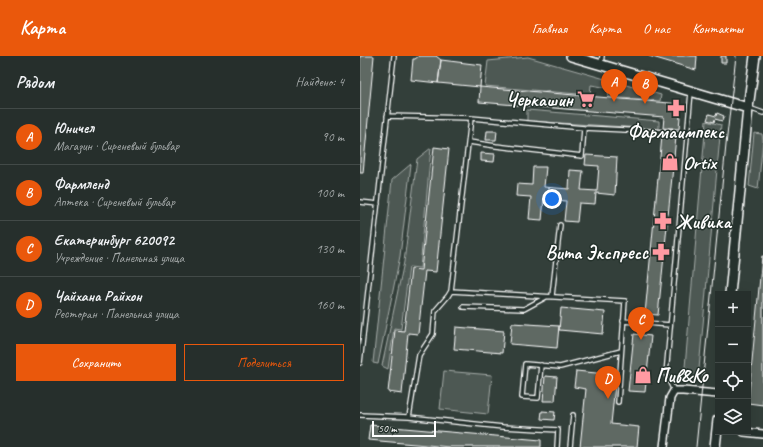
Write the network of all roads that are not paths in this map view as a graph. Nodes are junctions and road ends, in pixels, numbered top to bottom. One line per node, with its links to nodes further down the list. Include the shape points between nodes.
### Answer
1 (394, 56): 8 (lane)
2 (571, 56): 4 (street)
3 (756, 56): 6 (street)
4 (601, 60): 5 (street)
5 (691, 91): 6 (street); 13 (lane)
6 (748, 108): 7 (lane); 19 (street)
7 (763, 113)
8 (387, 116): 9 (lane); 16 (lane)
9 (471, 118): 10 (lane); 14 (lane)
10 (584, 128): 11 (lane); 14 (lane, via 582,156)
11 (667, 132)
12 (673, 133): 13 (lane)
13 (688, 134): 24 (lane)
14 (468, 142): 18 (lane)
15 (360, 202): 16 (lane)
16 (378, 204): 26 (lane)
17 (560, 225): 21 (lane)
18 (451, 291): 20 (lane); 33 (lane, via 435,311 433,334 419,355)
19 (730, 291)
20 (547, 296): 21 (lane); 22 (lane, via 524,309)
21 (552, 296): 23 (lane, via 625,301)
22 (463, 307)
23 (623, 321): 24 (lane); 25 (lane)
24 (670, 325): 28 (lane, via 666,374)
25 (621, 351): 27 (lane, via 560,367); 30 (lane)
26 (360, 363)
27 (541, 365): 27 (lane, via 525,364 522,397 538,398)
28 (674, 391): 29 (street); 39 (street, via 670,398)
29 (715, 394)
30 (618, 402)
31 (360, 415): 33 (lane)
32 (573, 415): 38 (lane)
33 (409, 417): 37 (lane, via 558,430)
34 (751, 433): 35 (street)
35 (763, 434)
36 (717, 435): 40 (street)
37 (557, 447)
38 (570, 447)
39 (664, 447)
40 (715, 447)

